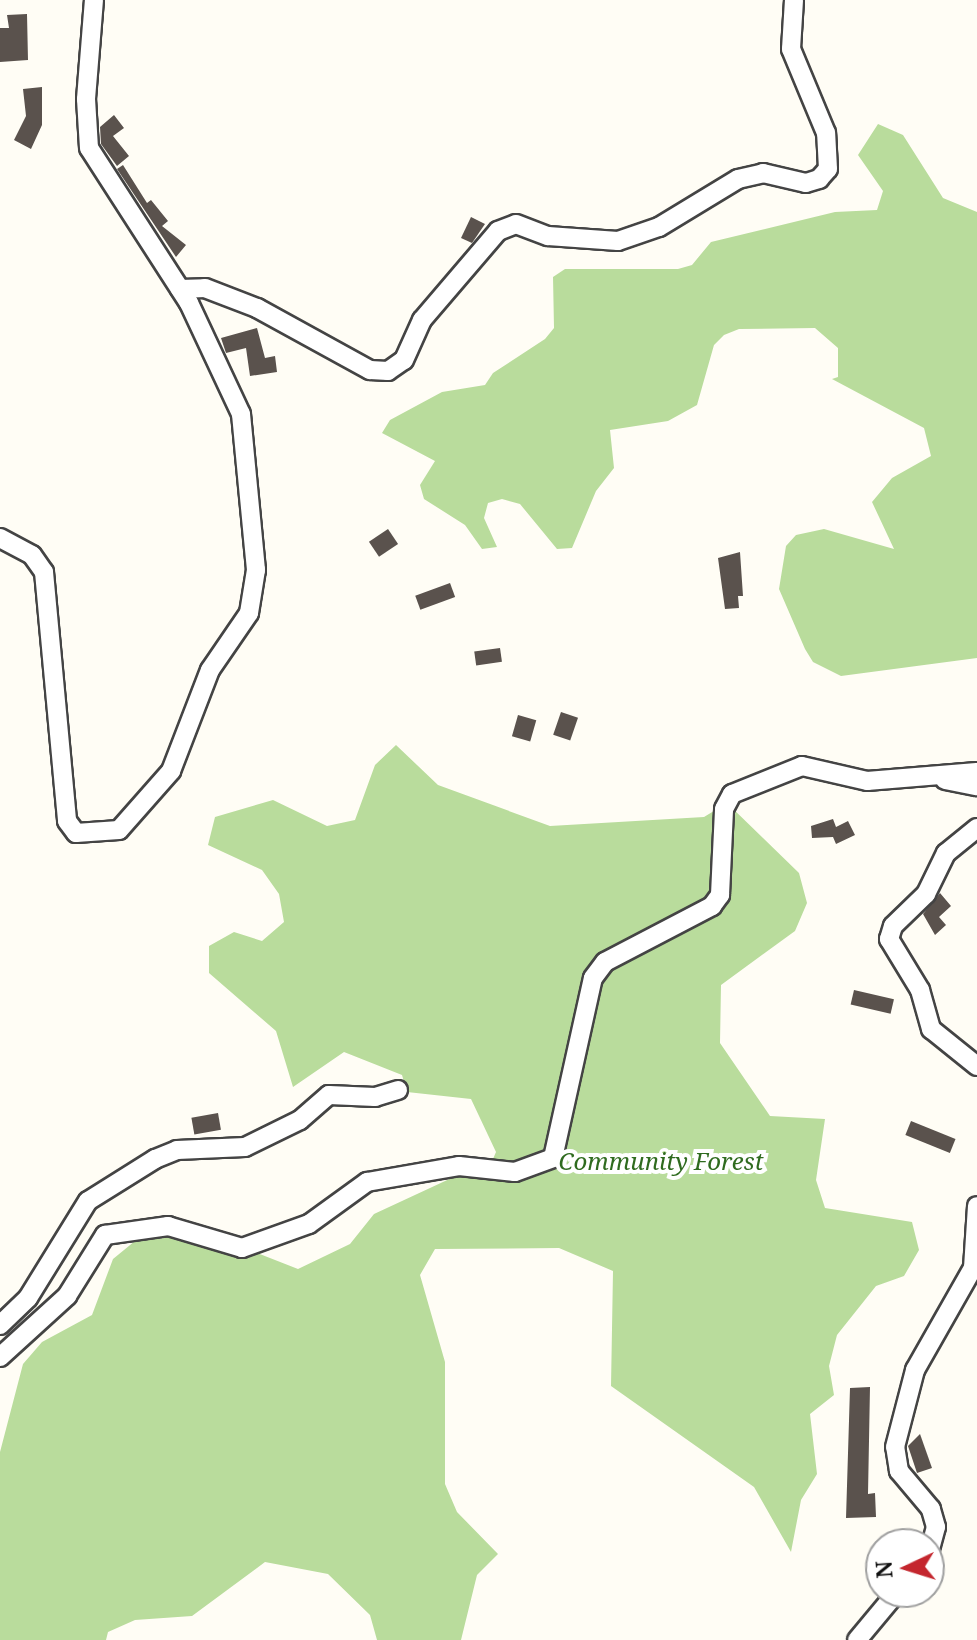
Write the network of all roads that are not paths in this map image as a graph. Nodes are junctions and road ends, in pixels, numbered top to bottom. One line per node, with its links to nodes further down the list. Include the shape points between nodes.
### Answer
1 (94, 0): 3 (street, via 86,99 89,148 133,226)
2 (794, 0): 3 (street, via 791,49 826,133 828,169 819,179 806,183 763,173 738,179 659,227 618,241 548,236 516,224 498,231 422,320 404,360 388,371 370,370 257,308 205,288)
3 (180, 289): 4 (street, via 241,414 256,570 249,613 210,670 171,771 119,830 76,833 67,821 44,572 32,555)
4 (0, 538)
5 (977, 772): 6 (street)
6 (935, 776): 7 (street); 13 (street, via 867,781 802,766 732,794 724,809 720,895 712,906 605,962 593,978 553,1158 515,1172 459,1166 367,1182 309,1224 242,1248 168,1226 105,1235 67,1296)
7 (977, 786)
8 (977, 828): 9 (street, via 946,853 926,894 893,926 889,939 920,990 931,1029)
9 (977, 1066)
10 (398, 1090): 12 (street, via 375,1097 329,1095 300,1120 245,1147 177,1150 155,1159 88,1201 28,1298)
11 (977, 1206): 14 (street, via 973,1268 915,1370 895,1447 899,1471 931,1509)
12 (0, 1325)
13 (0, 1357)
14 (936, 1528)
15 (884, 1608): 16 (street)
16 (857, 1640)

